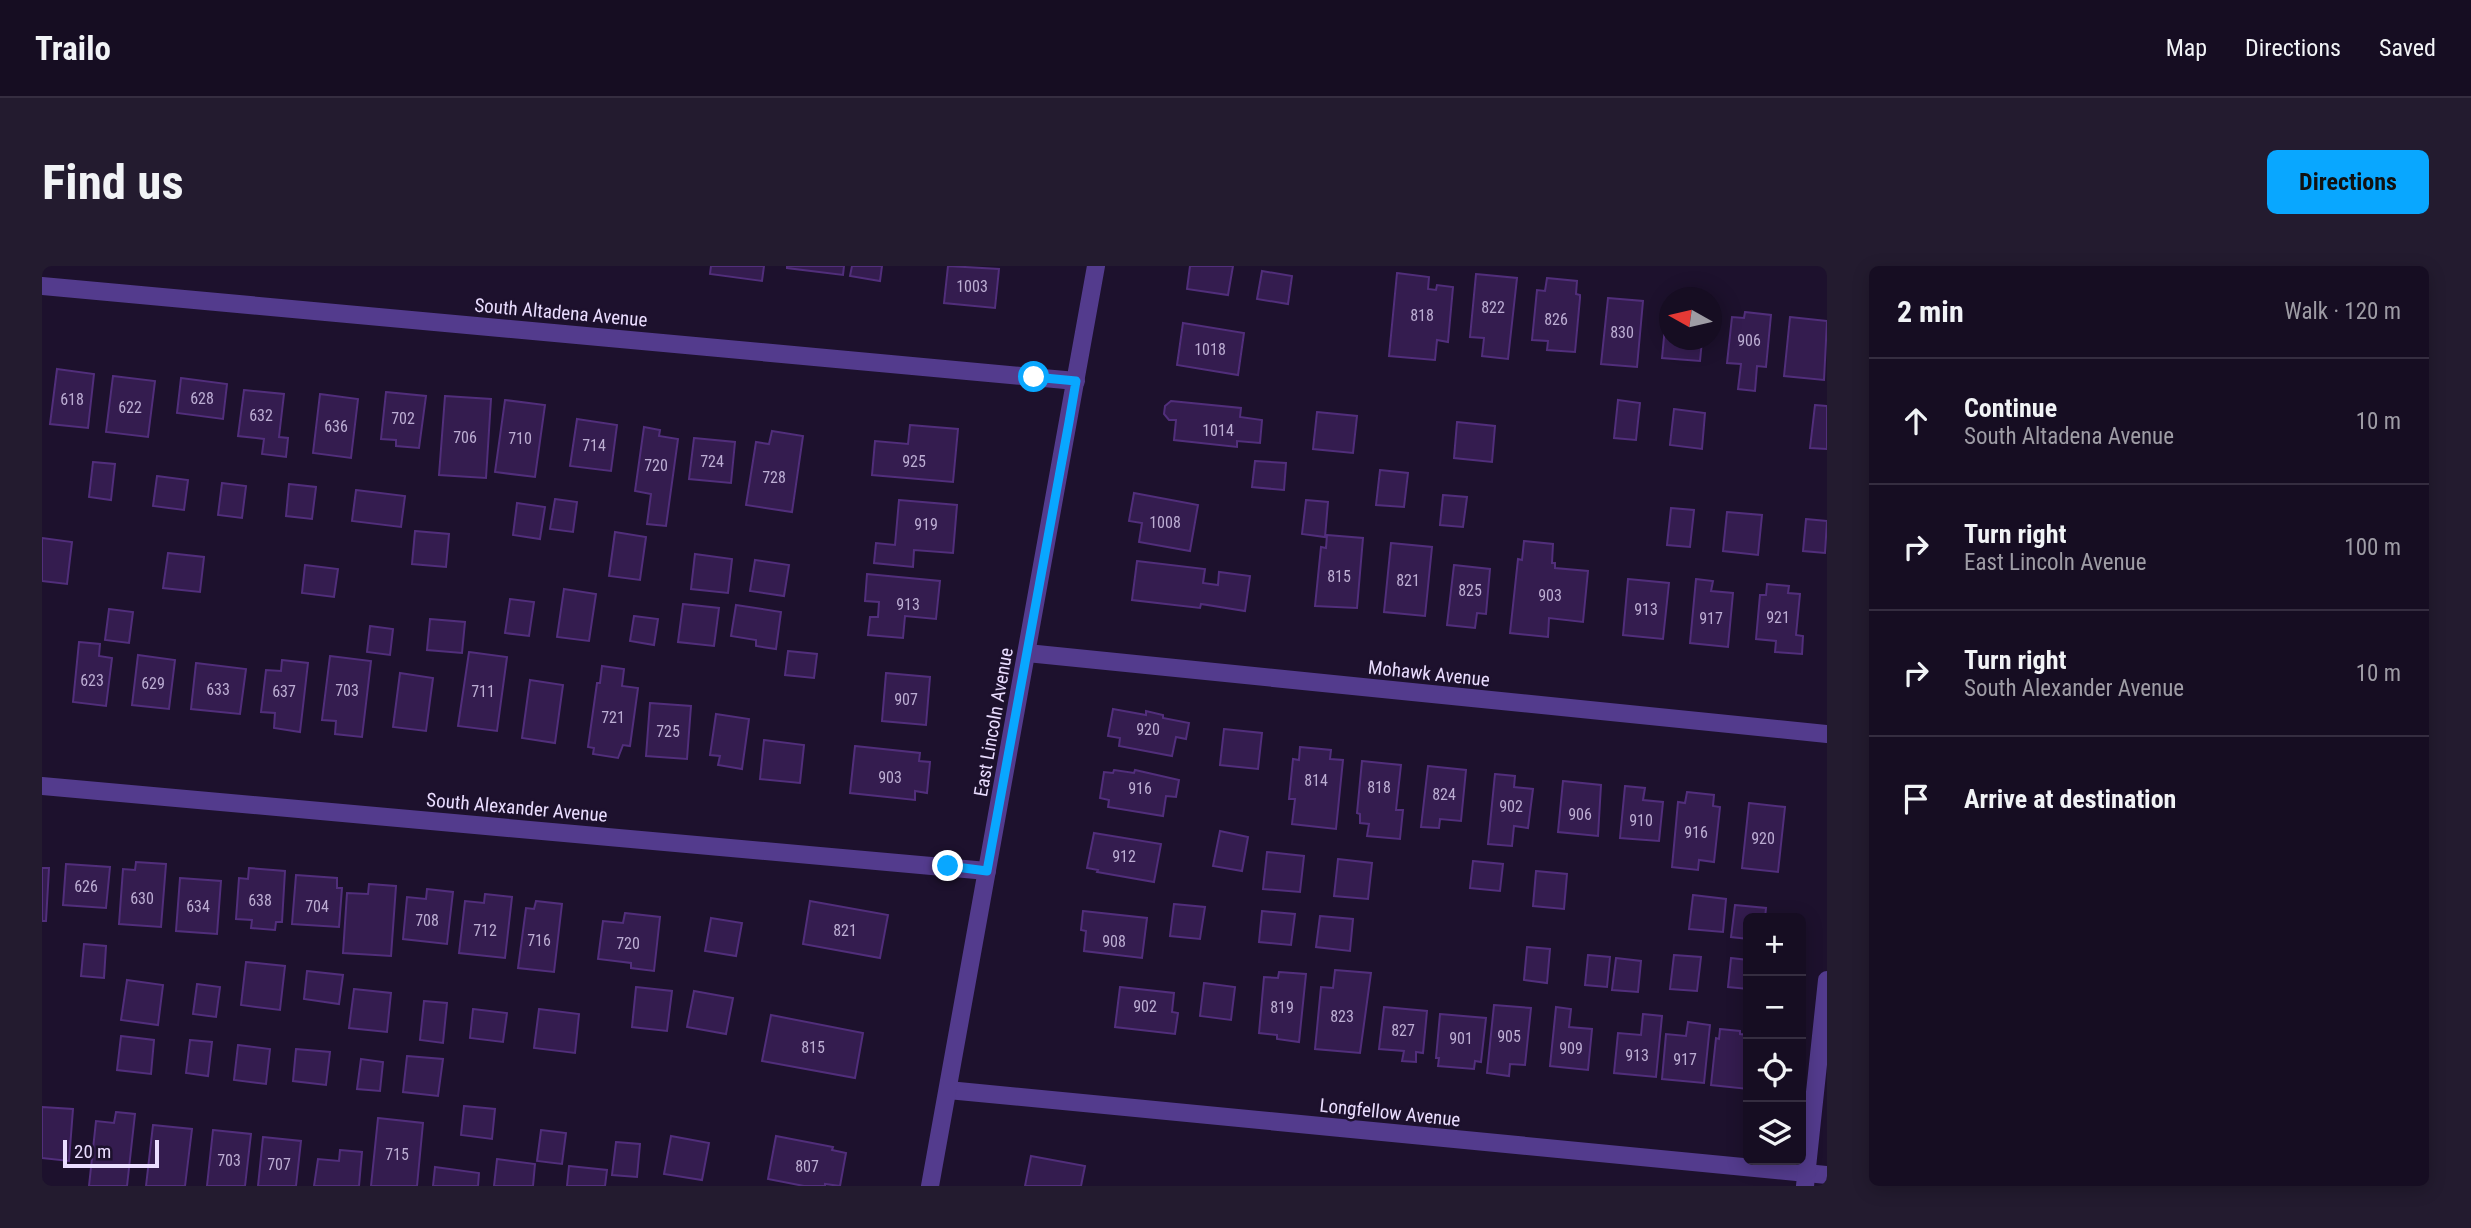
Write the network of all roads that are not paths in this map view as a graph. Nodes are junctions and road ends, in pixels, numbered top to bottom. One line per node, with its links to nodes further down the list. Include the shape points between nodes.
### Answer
1 (1096, 266): 3 (street, East Lincoln Avenue)
2 (42, 286): 3 (street, South Altadena Avenue)
3 (1076, 381): 4 (street, East Lincoln Avenue)
4 (1027, 653): 5 (street, Mohawk Avenue); 7 (street, East Lincoln Avenue)
5 (1827, 734)
6 (42, 786): 7 (street, South Alexander Avenue)
7 (987, 871): 9 (street, East Lincoln Avenue)
8 (1827, 980): 11 (street)
9 (948, 1090): 11 (street, Longfellow Avenue); 12 (street, East Lincoln Avenue)
10 (1827, 1175): 11 (street, Longfellow Avenue)
11 (1806, 1180)
12 (930, 1186)

